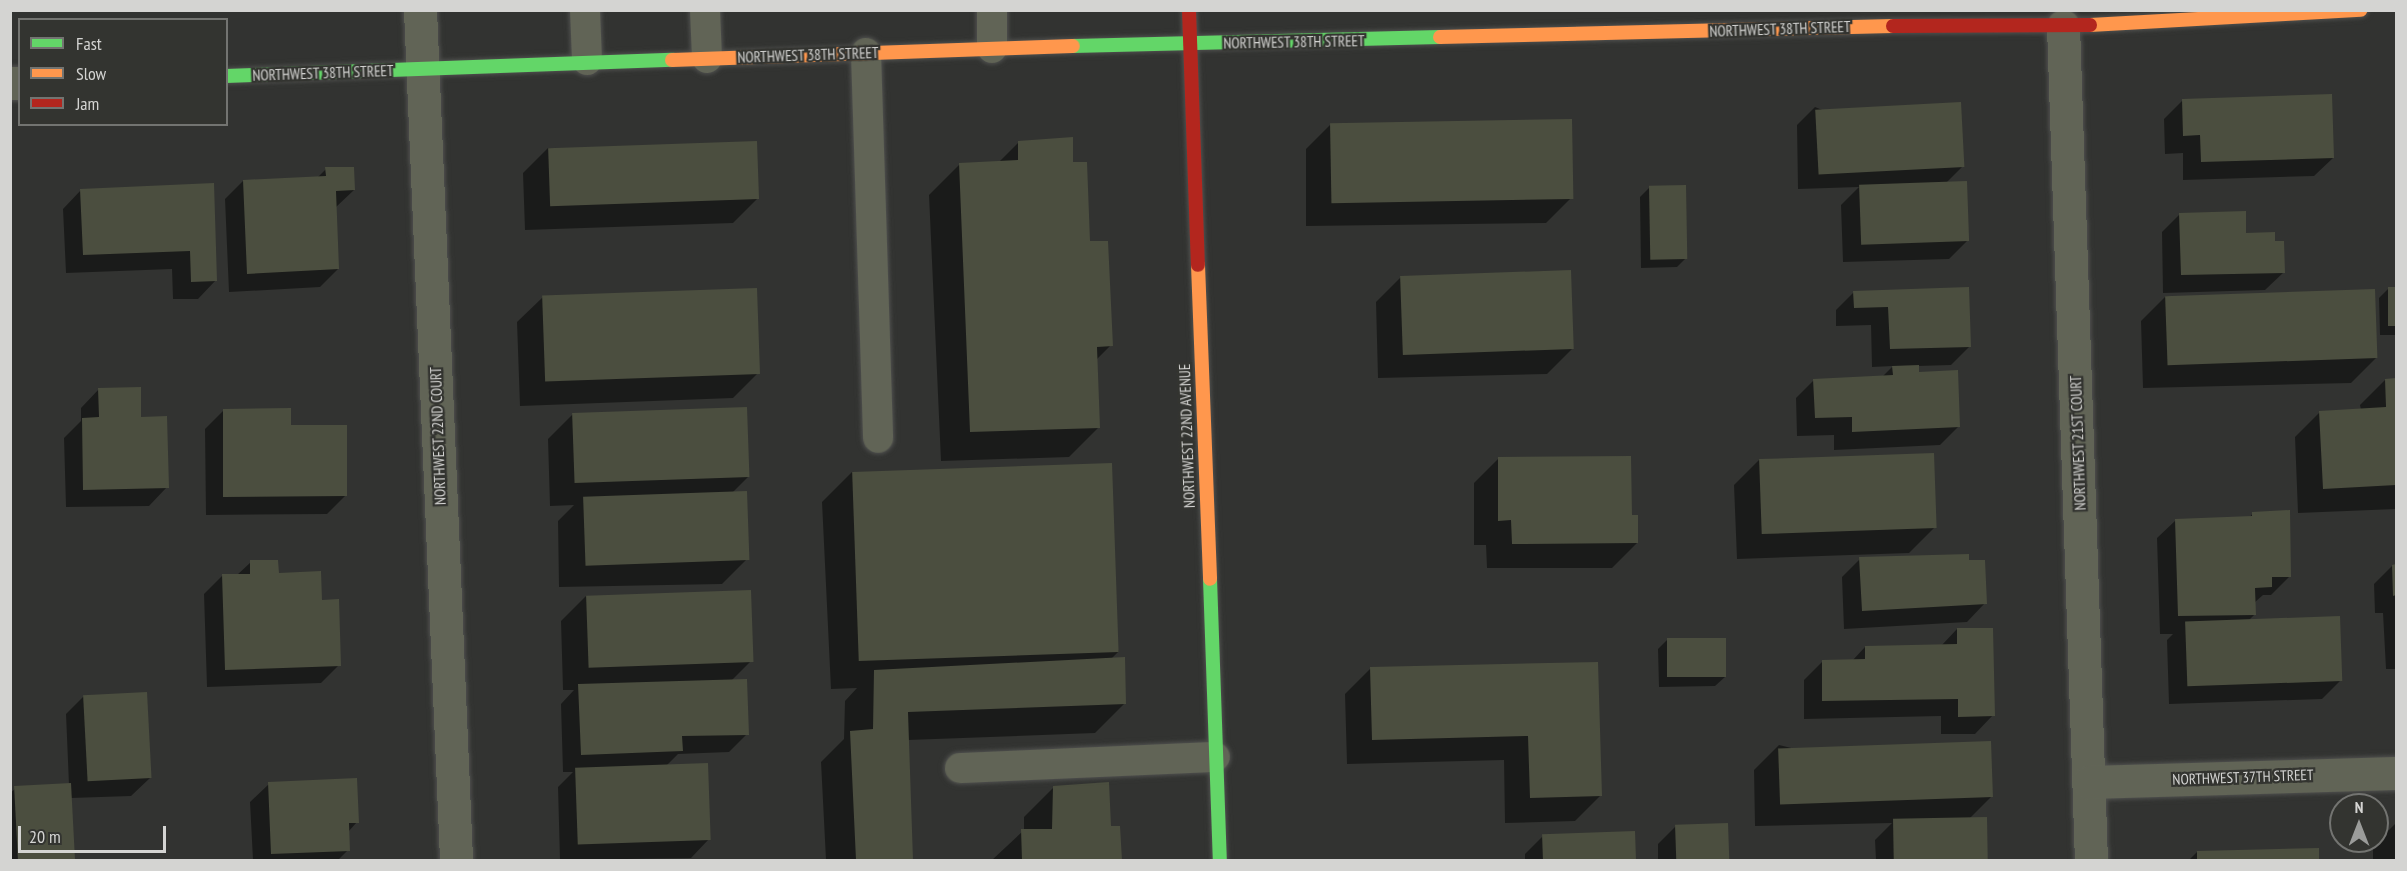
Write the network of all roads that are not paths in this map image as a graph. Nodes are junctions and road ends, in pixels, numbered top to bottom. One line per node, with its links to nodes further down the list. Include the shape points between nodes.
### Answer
1 (420, 10): 13 (street, NORTHWEST 22ND COURT)
2 (585, 10): 12 (lane)
3 (705, 10): 11 (lane)
4 (992, 10): 9 (lane)
5 (1189, 10): 8 (street, NORTHWEST 22ND AVENUE)
6 (2361, 10): 7 (street, NORTHWEST 38TH STREET)
7 (2047, 19): 8 (street, NORTHWEST 38TH STREET); 19 (street, NORTHWEST 21ST COURT)
8 (1190, 44): 9 (street, NORTHWEST 38TH STREET); 16 (street, NORTHWEST 22ND AVENUE)
9 (992, 48): 10 (street, NORTHWEST 38TH STREET)
10 (866, 53): 11 (street, NORTHWEST 38TH STREET); 15 (lane)
11 (707, 58): 12 (street, NORTHWEST 38TH STREET)
12 (587, 60): 13 (street, NORTHWEST 38TH STREET)
13 (423, 70): 14 (street, NORTHWEST 38TH STREET); 20 (street, NORTHWEST 22ND COURT)
14 (228, 76)
15 (878, 438)
16 (1215, 757): 17 (lane); 21 (street, NORTHWEST 22ND AVENUE)
17 (960, 768)
18 (2397, 773): 19 (street, NORTHWEST 37TH STREET)
19 (2089, 782): 22 (street, NORTHWEST 21ST COURT)
20 (456, 861)
21 (1220, 861)
22 (2091, 861)

